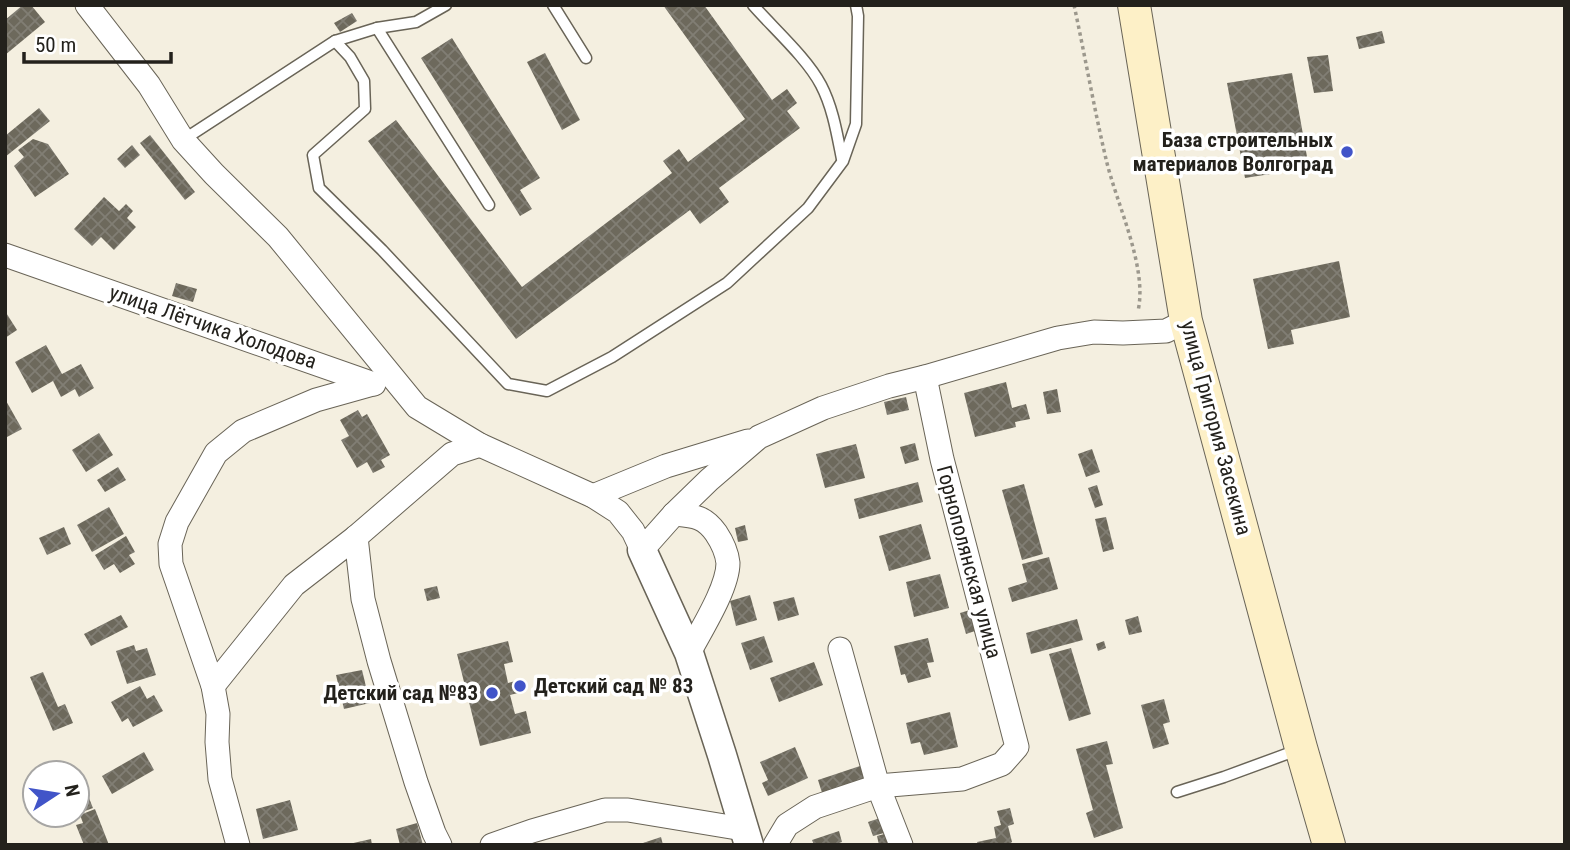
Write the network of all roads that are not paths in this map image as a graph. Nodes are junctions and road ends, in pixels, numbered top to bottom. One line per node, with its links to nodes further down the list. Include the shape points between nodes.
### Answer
1 (87, 5): 10 (street, via 149,85)
2 (446, 5): 7 (lane, via 416,22)
3 (553, 5): 9 (lane)
4 (753, 5): 11 (lane, via 820,84 832,112)
5 (856, 5): 11 (lane, via 856,124)
6 (1134, 5): 14 (main road, улица Григория Засекина)
7 (377, 28): 8 (lane); 12 (lane)
8 (335, 41): 10 (lane); 11 (lane, via 364,80 365,109 313,155 319,188 508,384 547,391 612,357 727,283 808,208)
9 (586, 58)
10 (183, 140): 17 (street, via 278,237)
11 (842, 161)
12 (489, 205)
13 (5, 255): 16 (street, улица Лётчика Холодова)
14 (1186, 321): 15 (street, via 1166,331 1094,332 1058,338); 27 (main road, улица Григория Засекина)
15 (925, 377): 18 (street, via 823,408); 28 (street, Горнополянская улица, via 1017,747 1002,764 962,779)
16 (373, 384): 17 (street, улица Лётчика Холодова); 26 (street, via 316,400 243,431 216,453 177,522 170,544 171,564)
17 (417, 407): 19 (street, улица Лётчика Холодова)
18 (759, 437): 20 (street, via 666,466); 21 (street)
19 (480, 444): 20 (street, улица Лётчика Холодова); 22 (street, via 452,454)
20 (593, 496): 23 (street, улица Лётчика Холодова, via 618,512)
21 (674, 514): 23 (street); 25 (street, via 696,516 709,524 723,542 728,563 724,584)
22 (356, 537): 26 (street, via 294,585); 32 (street, via 363,599 379,661)
23 (642, 550): 25 (street)
24 (840, 649): 28 (street)
25 (689, 653): 30 (street)
26 (213, 686): 31 (street, via 220,779)
27 (1301, 748): 29 (lane); 36 (main road, улица Григория Засекина)
28 (878, 786): 34 (street, via 814,807 787,825); 35 (street)
29 (1177, 792)
30 (746, 837): 33 (street, via 628,810 604,810)
31 (238, 845)
32 (440, 845)
33 (492, 845)
34 (775, 845)
35 (901, 845)
36 (1329, 845)

